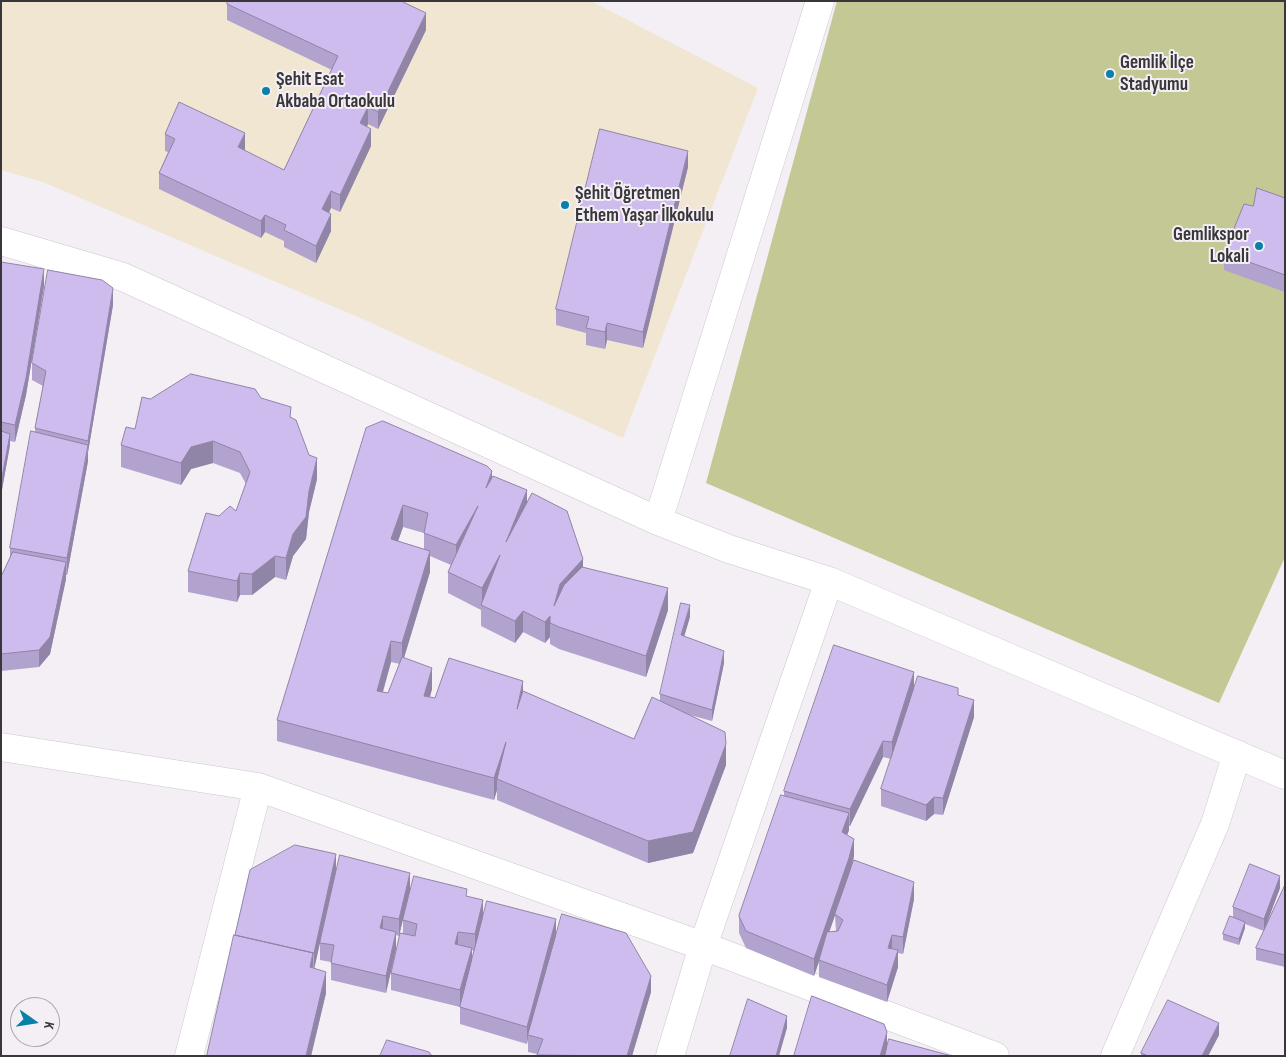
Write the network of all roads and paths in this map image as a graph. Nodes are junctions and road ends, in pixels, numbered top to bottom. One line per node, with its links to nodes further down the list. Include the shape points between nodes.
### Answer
1 (820, 1): 3 (street)
2 (1, 241): 3 (street, via 122,277)
3 (658, 521): 4 (street, via 729,549)
4 (829, 581): 6 (street); 9 (street)
5 (1, 746): 8 (street)
6 (1237, 754): 7 (street); 13 (street, via 1215,824)
7 (1285, 775)
8 (258, 787): 9 (street); 11 (street)
9 (703, 946): 10 (street); 12 (street)
10 (988, 1054)
11 (189, 1056)
12 (670, 1056)
13 (1115, 1056)

